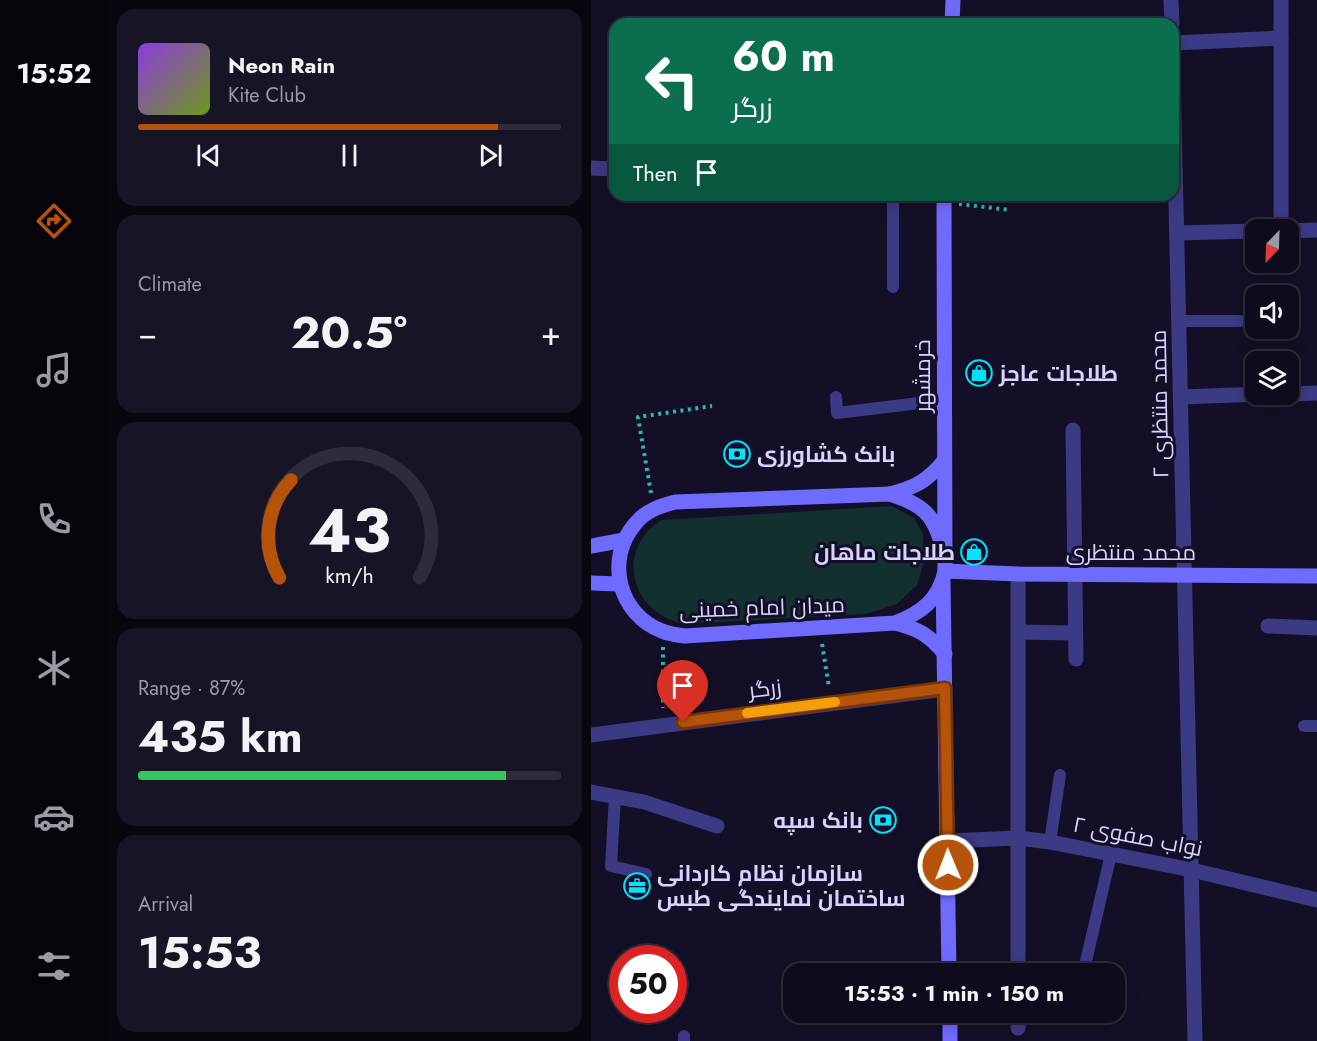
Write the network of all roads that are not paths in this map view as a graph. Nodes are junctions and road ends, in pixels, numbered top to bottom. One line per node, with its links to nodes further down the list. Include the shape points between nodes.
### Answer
1 (953, 0): 4 (main road)
2 (1171, 0): 5 (street)
3 (1281, 0): 6 (street)
4 (952, 18)
5 (1172, 18)
6 (1281, 38): 7 (street); 13 (street)
7 (1179, 43)
8 (591, 168): 9 (street)
9 (609, 169)
10 (893, 201): 18 (lane)
11 (944, 201): 26 (main road, خرمشهر)
12 (1176, 201): 17 (street, محمد منتظری ۲)
13 (1281, 219)
14 (1245, 231): 17 (street)
15 (1299, 231): 16 (street)
16 (1317, 231)
17 (1177, 233): 19 (street, محمد منتظری ۲)
18 (893, 287)
19 (1179, 321): 20 (lane); 25 (street, محمد منتظری ۲)
20 (1240, 321)
21 (1317, 393): 22 (street)
22 (1299, 394)
23 (1245, 395): 25 (street)
24 (836, 397): 26 (lane, via 837,413)
25 (1181, 397): 35 (street, محمد منتظری ۲)
26 (944, 400): 28 (main road, خرمشهر)
27 (1073, 430): 34 (street)
28 (944, 460): 29 (main road, via 930,477 911,489); 32 (main road, خرمشهر)
29 (890, 494): 30 (main road, via 675,502 654,508 636,522); 32 (main road, via 911,501 929,515 940,535)
30 (624, 540): 31 (main road); 38 (main road, via 618,562)
31 (591, 546)
32 (944, 569): 33 (main road, محمد منتظری); 39 (main road, میدان امام خمینی, via 933,599 916,615); 44 (main road)
33 (1018, 574): 34 (main road, محمد منتظری); 42 (street)
34 (1073, 574): 35 (main road, محمد منتظری); 43 (street)
35 (1186, 575): 36 (main road, محمد منتظری); 56 (street, محمد منتظری ۲)
36 (1317, 576)
37 (591, 584): 38 (main road)
38 (619, 584): 39 (main road, میدان امام خمینی, via 628,604 643,621 663,632 685,636)
39 (895, 623): 44 (main road, via 915,628)
40 (1268, 626): 41 (street)
41 (1317, 628)
42 (1018, 632): 43 (street); 52 (street)
43 (1075, 633): 45 (street)
44 (945, 654): 46 (main road)
45 (1076, 659)
46 (945, 688): 47 (street, زرگر); 53 (main road)
47 (591, 735)
48 (1060, 775): 54 (lane)
49 (591, 792): 50 (street)
50 (615, 796): 51 (street); 57 (lane, via 611,866)
51 (717, 826)
52 (1018, 838): 53 (street, نواب صفوی ۲); 54 (street, نواب صفوی ۲); 60 (street)
53 (947, 841): 59 (main road)
54 (1050, 842): 55 (street, نواب صفوی ۲)
55 (1111, 854): 56 (street, نواب صفوی ۲); 61 (lane)
56 (1192, 870): 58 (street, نواب صفوی ۲); 64 (street, محمد منتظری ۲)
57 (646, 874)
58 (1317, 900)
59 (949, 963)
60 (1018, 963)
61 (1086, 963)
62 (950, 1023): 63 (main road)
63 (950, 1041)
64 (1197, 1041)

